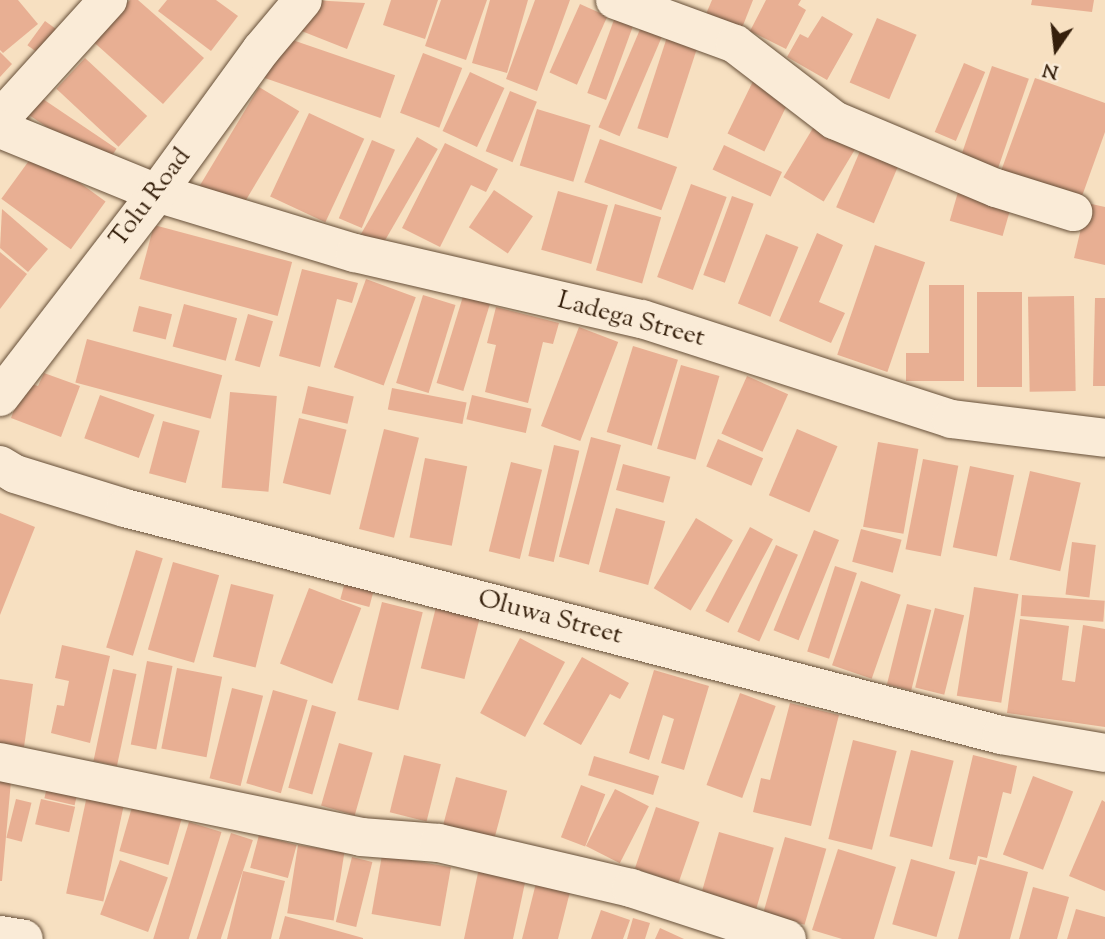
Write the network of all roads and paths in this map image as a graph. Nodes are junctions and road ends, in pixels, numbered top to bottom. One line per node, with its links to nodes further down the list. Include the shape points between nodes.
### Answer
1 (108, 0): 4 (street)
2 (303, 0): 6 (street, Tolu Road)
3 (615, 0): 7 (street, via 735,44 834,120 996,188)
4 (0, 119)
5 (0, 129): 6 (street, Ladega Street)
6 (157, 193): 8 (street, Tolu Road); 9 (street, Ladega Street, via 355,253 642,319 951,419)
7 (1073, 212)
8 (0, 397)
9 (1105, 438)
10 (0, 465): 11 (street, Oluwa Street, via 15,474 125,508 1001,735)
11 (1105, 753)
12 (0, 762): 15 (street, via 361,837 439,843 631,888)
13 (0, 935): 14 (street)
14 (24, 939)
15 (787, 939)

